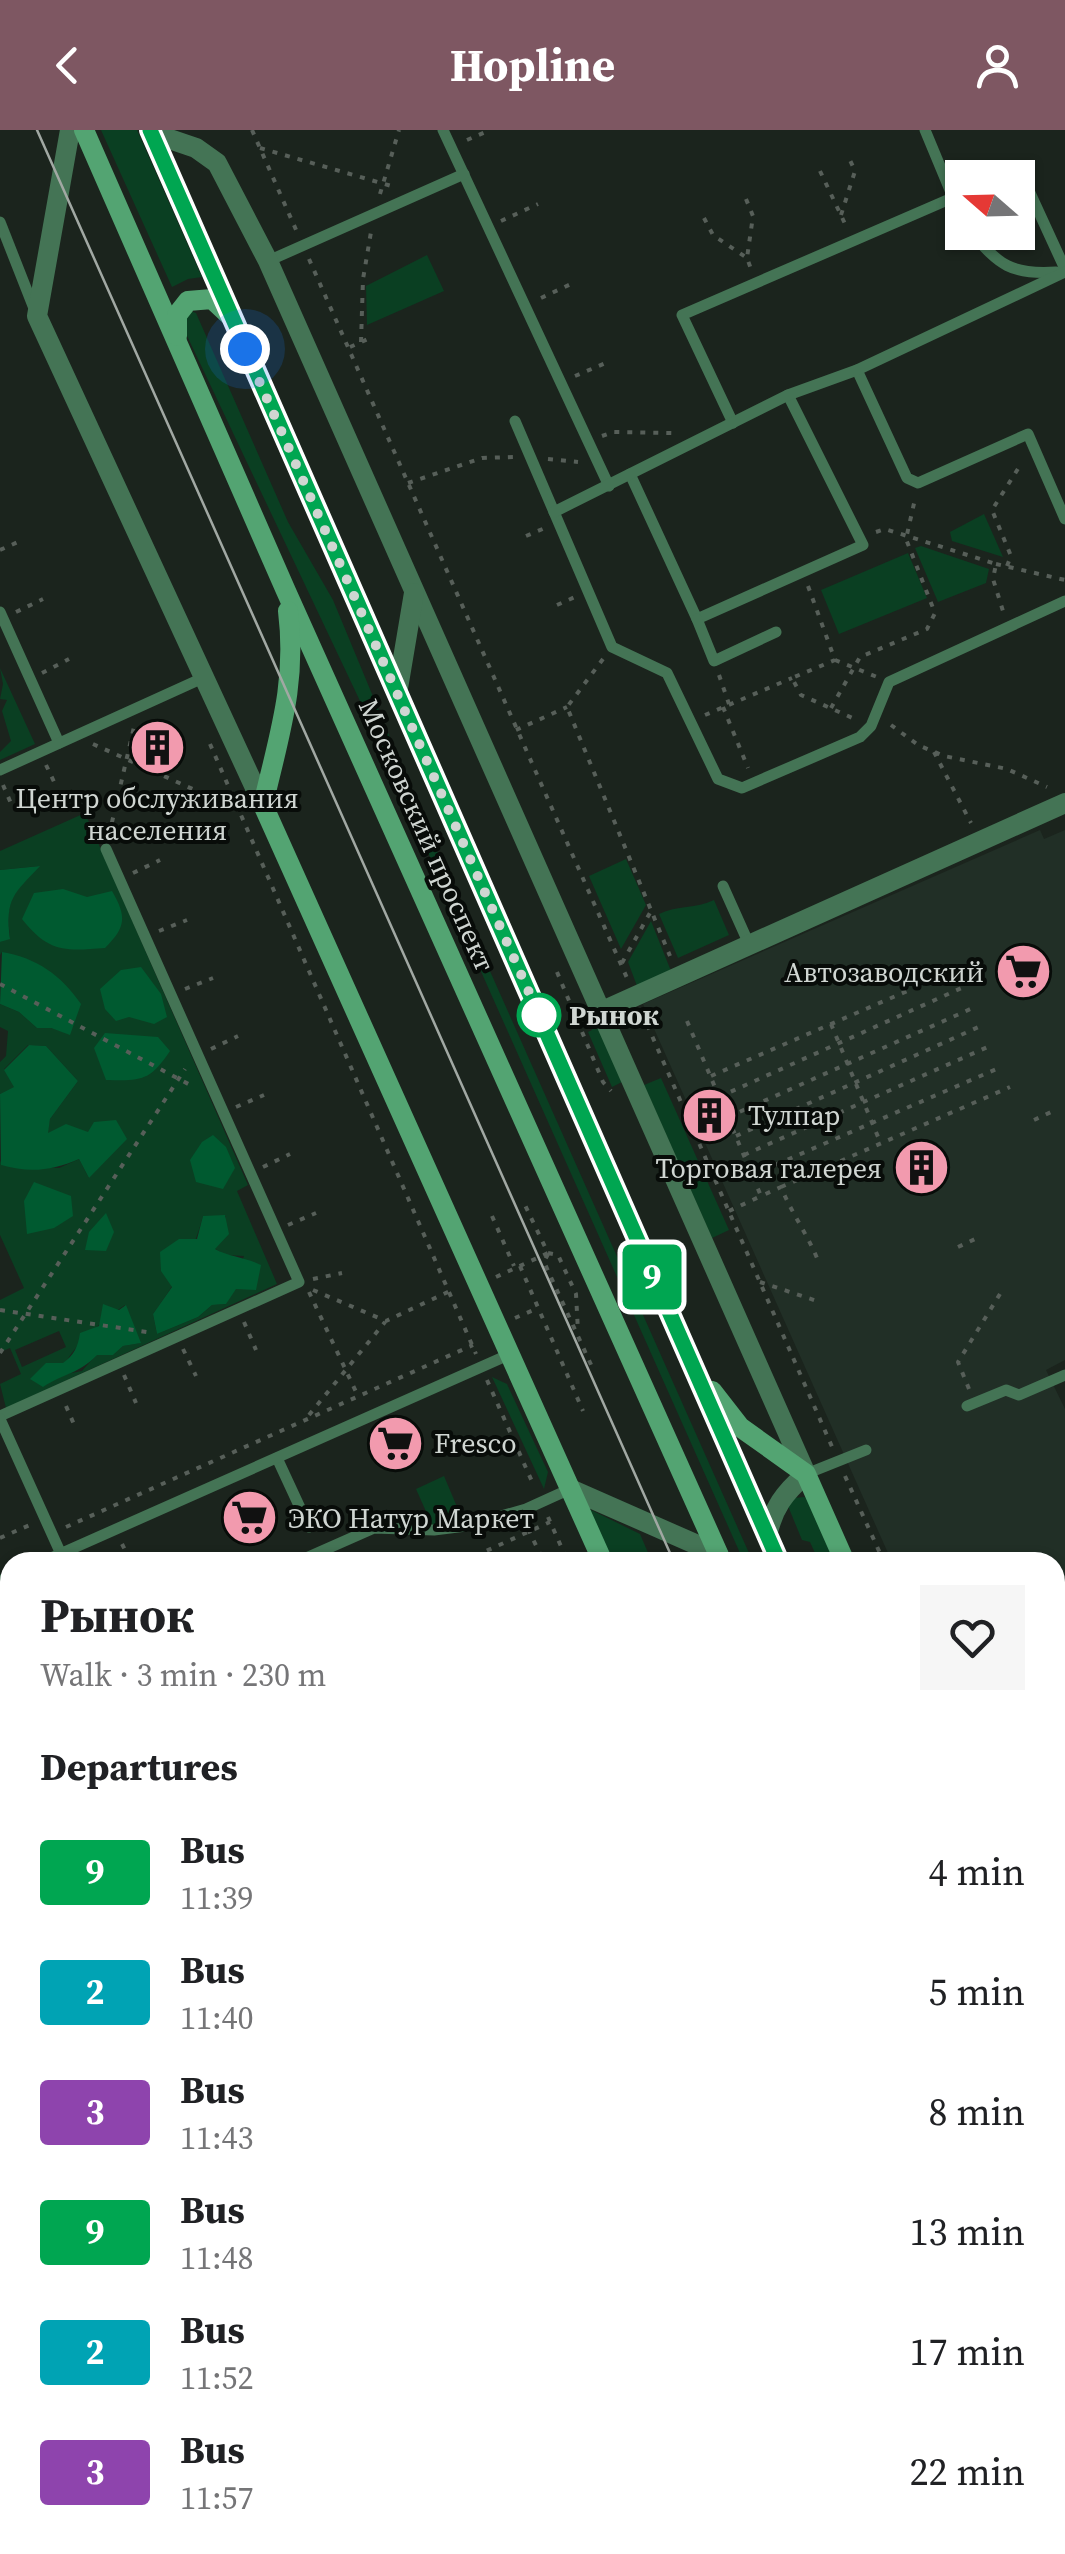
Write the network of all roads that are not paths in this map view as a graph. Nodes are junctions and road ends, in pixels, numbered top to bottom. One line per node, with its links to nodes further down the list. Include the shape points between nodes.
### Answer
1 (70, 130): 15 (street)
2 (84, 130): 17 (main road, Московский проспект)
3 (443, 130): 7 (lane)
4 (925, 130): 8 (lane)
5 (151, 132): 6 (street); 16 (main road, Московский проспект)
6 (192, 139): 13 (street, via 216,163)
7 (464, 174): 13 (lane); 23 (lane)
8 (945, 180)
9 (945, 201): 21 (lane, via 682,315)
10 (1035, 204): 14 (lane)
11 (0, 222): 15 (lane)
12 (987, 250): 14 (lane, via 1025,274)
13 (268, 261): 27 (street)
14 (1065, 271): 18 (lane)
15 (37, 316): 32 (street)
16 (230, 317): 17 (main road, via 212,299 188,302 177,314); 33 (main road, Московский проспект)
17 (177, 339): 26 (main road, Московский проспект)
18 (857, 370): 19 (lane); 25 (lane, via 907,478 918,483 1028,434)
19 (788, 395): 21 (lane); 30 (lane, via 863,545)
20 (516, 422): 24 (lane)
21 (733, 423): 22 (lane)
22 (630, 474): 23 (lane); 30 (lane)
23 (610, 486): 24 (lane)
24 (554, 512): 28 (lane, via 612,647 667,673 718,779 742,788 860,737 889,682)
25 (1065, 519)
26 (286, 590): 37 (main road, via 293,649 289,700); 58 (main road, Московский проспект)
27 (414, 591): 33 (street); 41 (street)
28 (1065, 601)
29 (1, 615): 34 (lane)
30 (697, 619): 31 (lane, via 714,662)
31 (776, 632)
32 (206, 677): 34 (lane); 37 (street)
33 (397, 694): 43 (main road, Московский проспект)
34 (59, 743): 35 (lane)
35 (0, 774)
36 (1058, 796): 40 (street, via 980,840)
37 (263, 805): 42 (main road)
38 (106, 849): 46 (lane, via 299,1282)
39 (723, 886): 40 (lane)
40 (749, 944): 41 (street)
41 (600, 1012): 49 (street)
42 (508, 1355): 48 (lane); 50 (main road)
43 (688, 1360): 49 (main road, via 740,1427); 52 (main road, Московский проспект)
44 (1064, 1377): 45 (lane)
45 (971, 1404)
46 (0, 1418): 53 (lane)
47 (866, 1450): 49 (lane)
48 (276, 1458): 51 (lane); 54 (lane)
49 (806, 1474): 52 (street, via 781,1497); 60 (main road)
50 (570, 1489): 55 (lane, via 466,1526 374,1528); 56 (main road); 57 (street)
51 (309, 1527)
52 (768, 1536): 59 (main road, Московский проспект)
53 (61, 1552)
54 (66, 1552)
55 (320, 1552)
56 (598, 1552)
57 (707, 1552)
58 (717, 1552)
59 (775, 1552)
60 (841, 1552)

